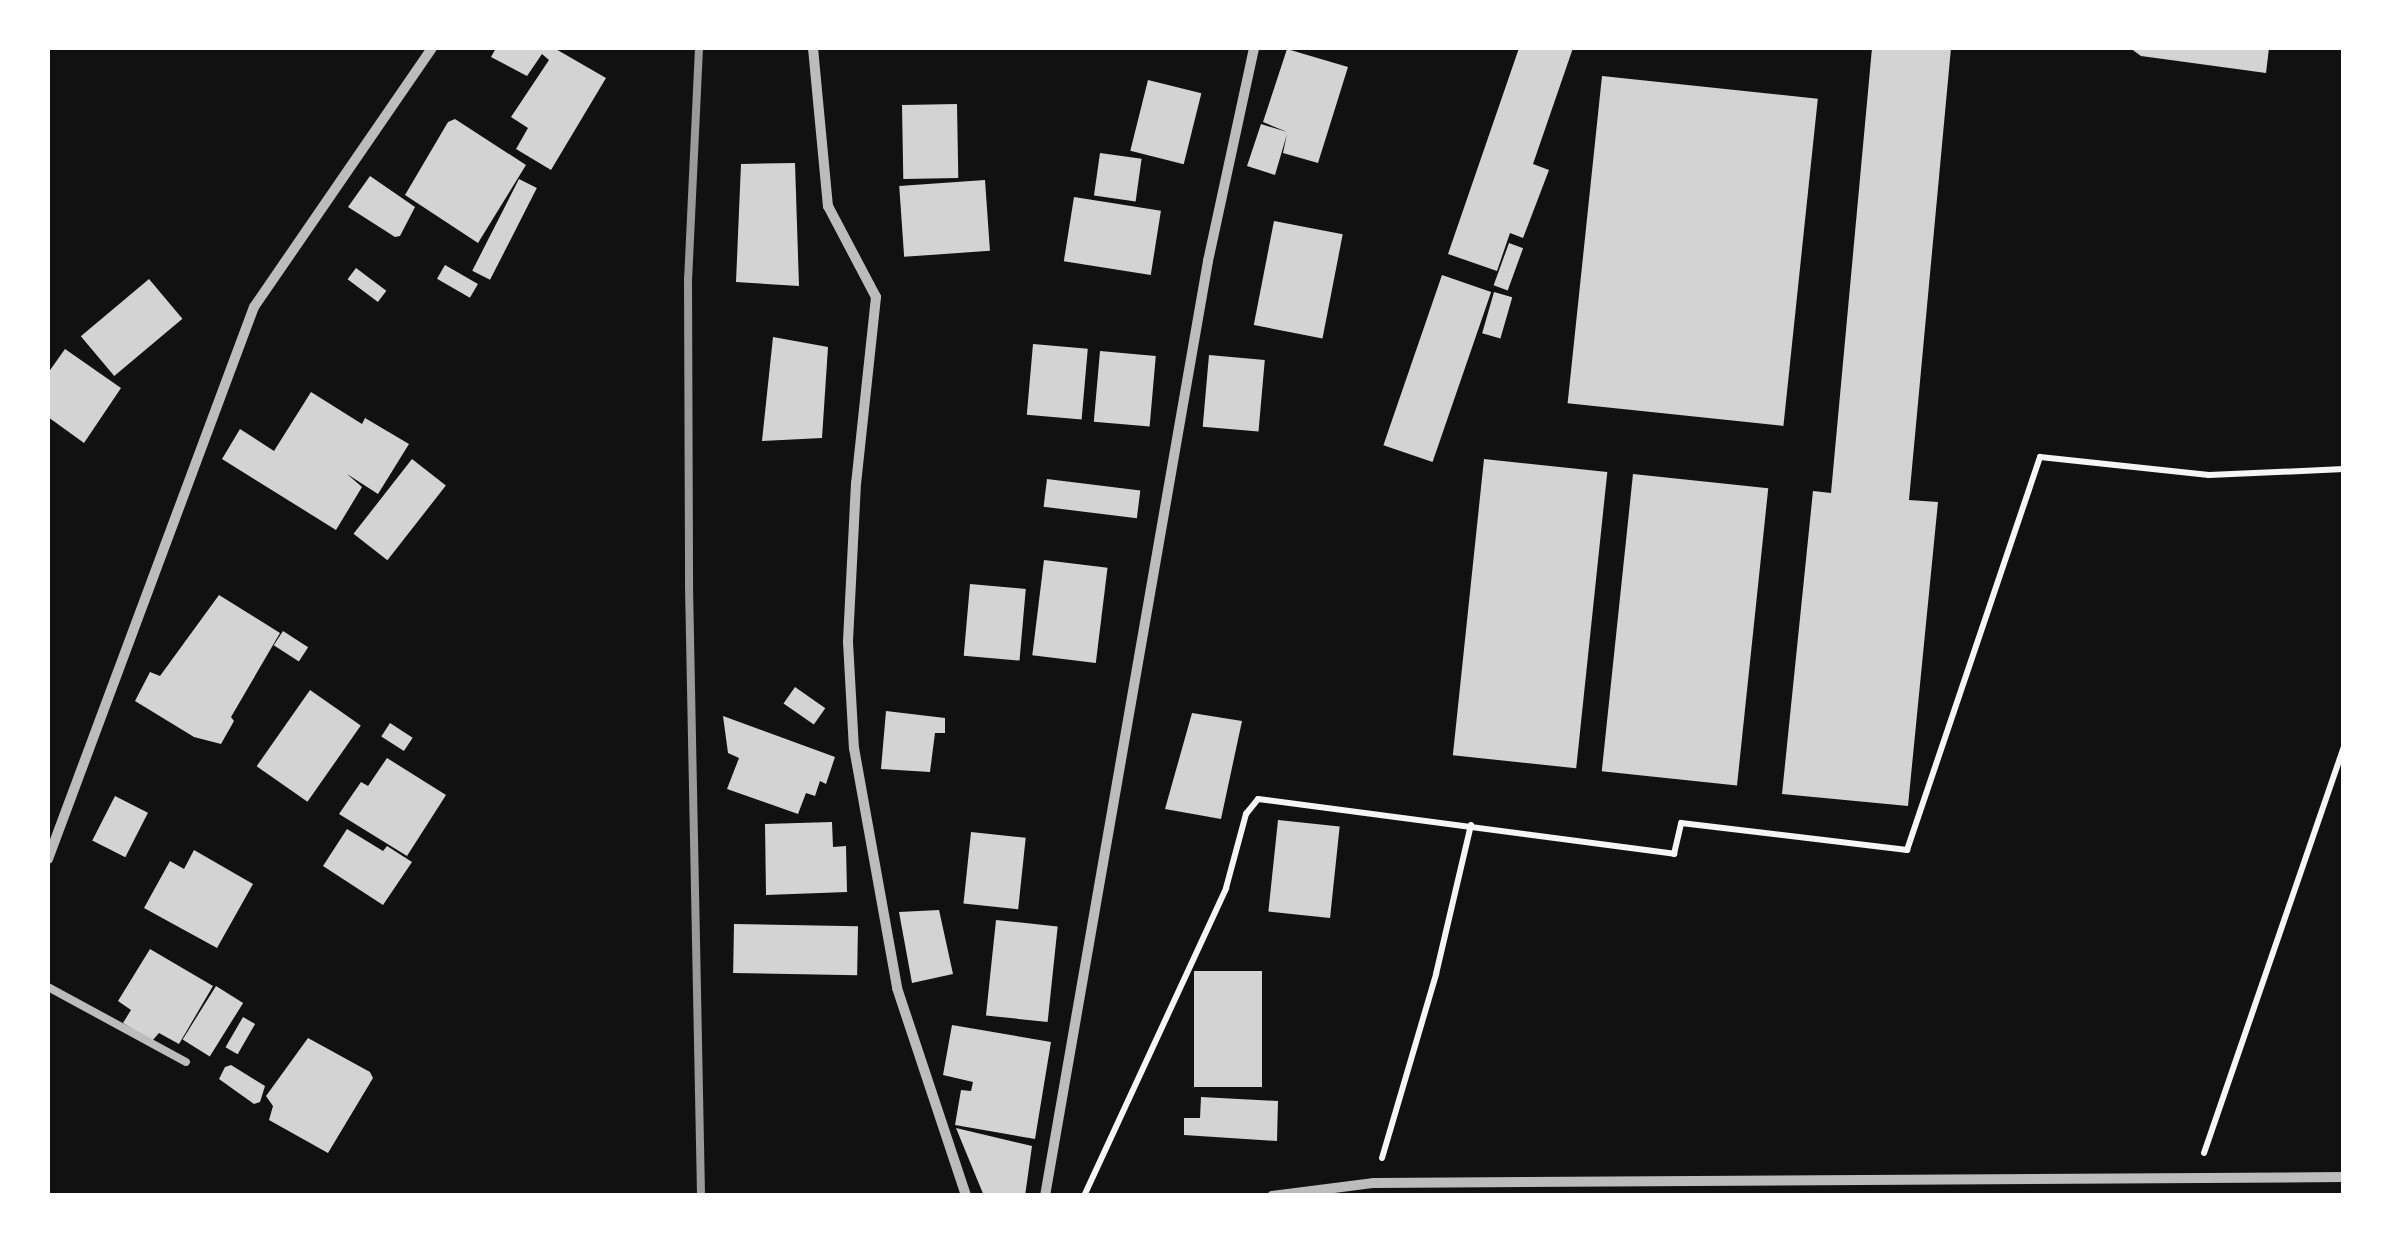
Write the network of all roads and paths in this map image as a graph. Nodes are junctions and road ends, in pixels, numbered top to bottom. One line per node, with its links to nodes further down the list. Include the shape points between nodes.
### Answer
1 (432, 48): 7 (street, via 254,307)
2 (813, 48): 13 (street, via 828,206 876,297 848,642 854,748 898,988)
3 (1254, 48): 14 (street, via 1208,261)
4 (2344, 469): 6 (path, via 2210,475 2040,457 1907,850 1681,823 1674,854)
5 (2344, 747): 11 (path)
6 (1472, 825): 12 (path); 15 (path, via 1258,798 1246,814 1226,888)
7 (48, 859)
8 (48, 987): 9 (lane)
9 (186, 1062)
10 (2344, 1177): 11 (street)
11 (2196, 1178): 12 (street)
12 (1374, 1183): 16 (street)
13 (966, 1196)
14 (1045, 1196)
15 (1084, 1196)
16 (1272, 1196)

